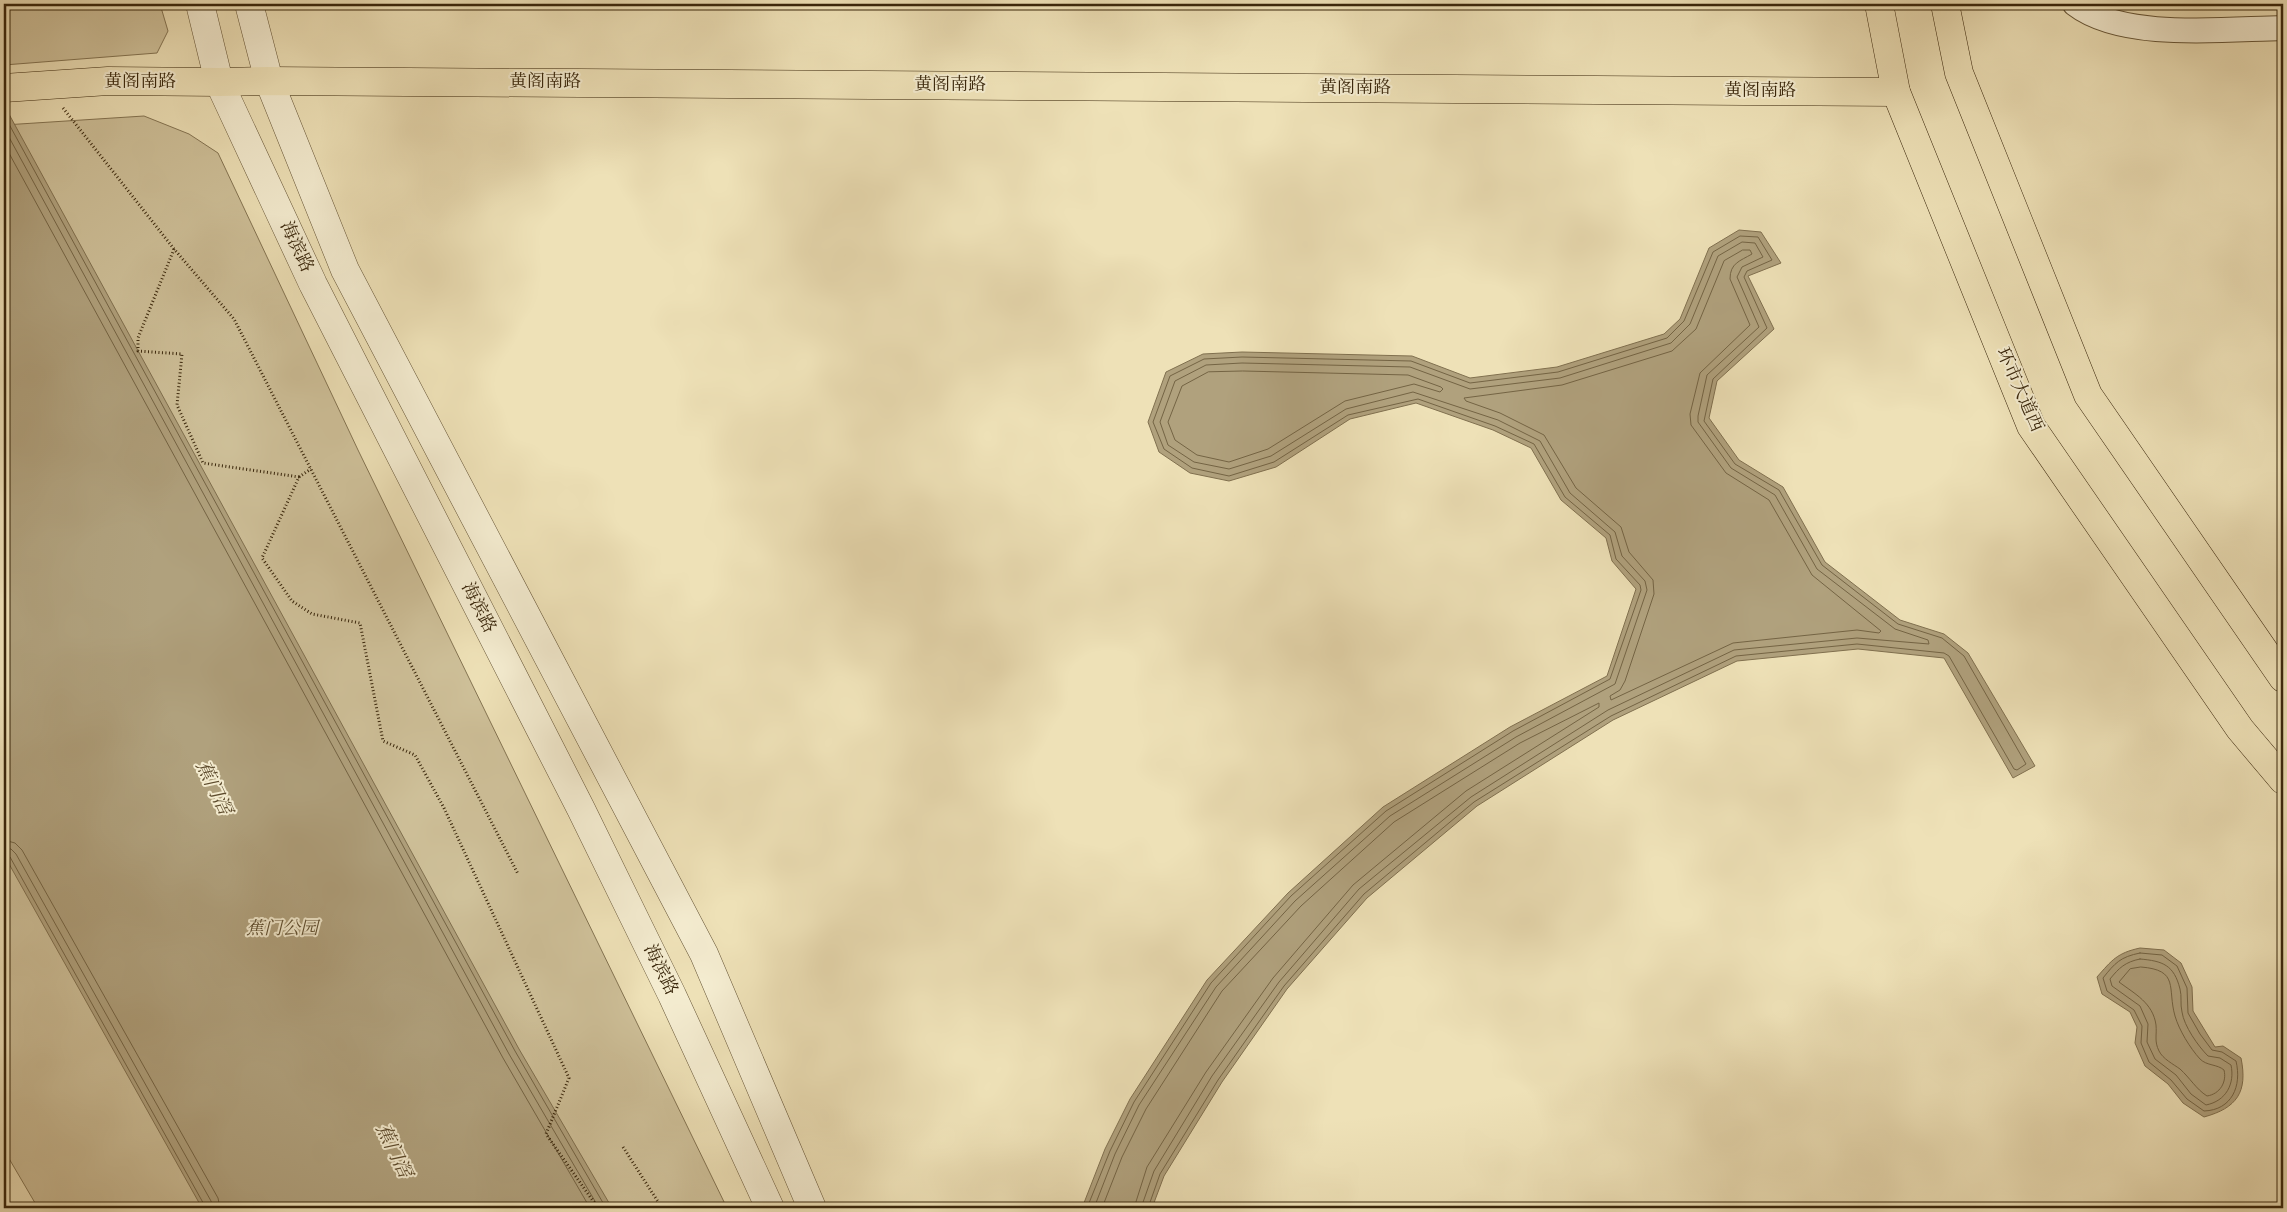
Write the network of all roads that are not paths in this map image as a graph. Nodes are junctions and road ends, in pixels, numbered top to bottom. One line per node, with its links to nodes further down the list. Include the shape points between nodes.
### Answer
1 (200, 4): 8 (street, 海滨路)
2 (249, 4): 7 (street)
3 (1879, 4): 10 (main road, 环市大道西)
4 (1945, 4): 11 (main road, via 1959,73 2088,395)
5 (2075, 4): 6 (street, via 2088,14 2172,31)
6 (2283, 28)
7 (269, 80): 8 (main road, 黄阁南路); 10 (main road, 黄阁南路); 14 (street, via 345,270 704,954)
8 (220, 82): 9 (main road, 黄阁南路, via 108,81); 13 (street, 海滨路, via 313,284 646,942)
9 (4, 88)
10 (1896, 92): 12 (main road, 环市大道西, via 2031,426 2240,730)
11 (2283, 678)
12 (2283, 780)
13 (770, 1208)
14 (812, 1208)

